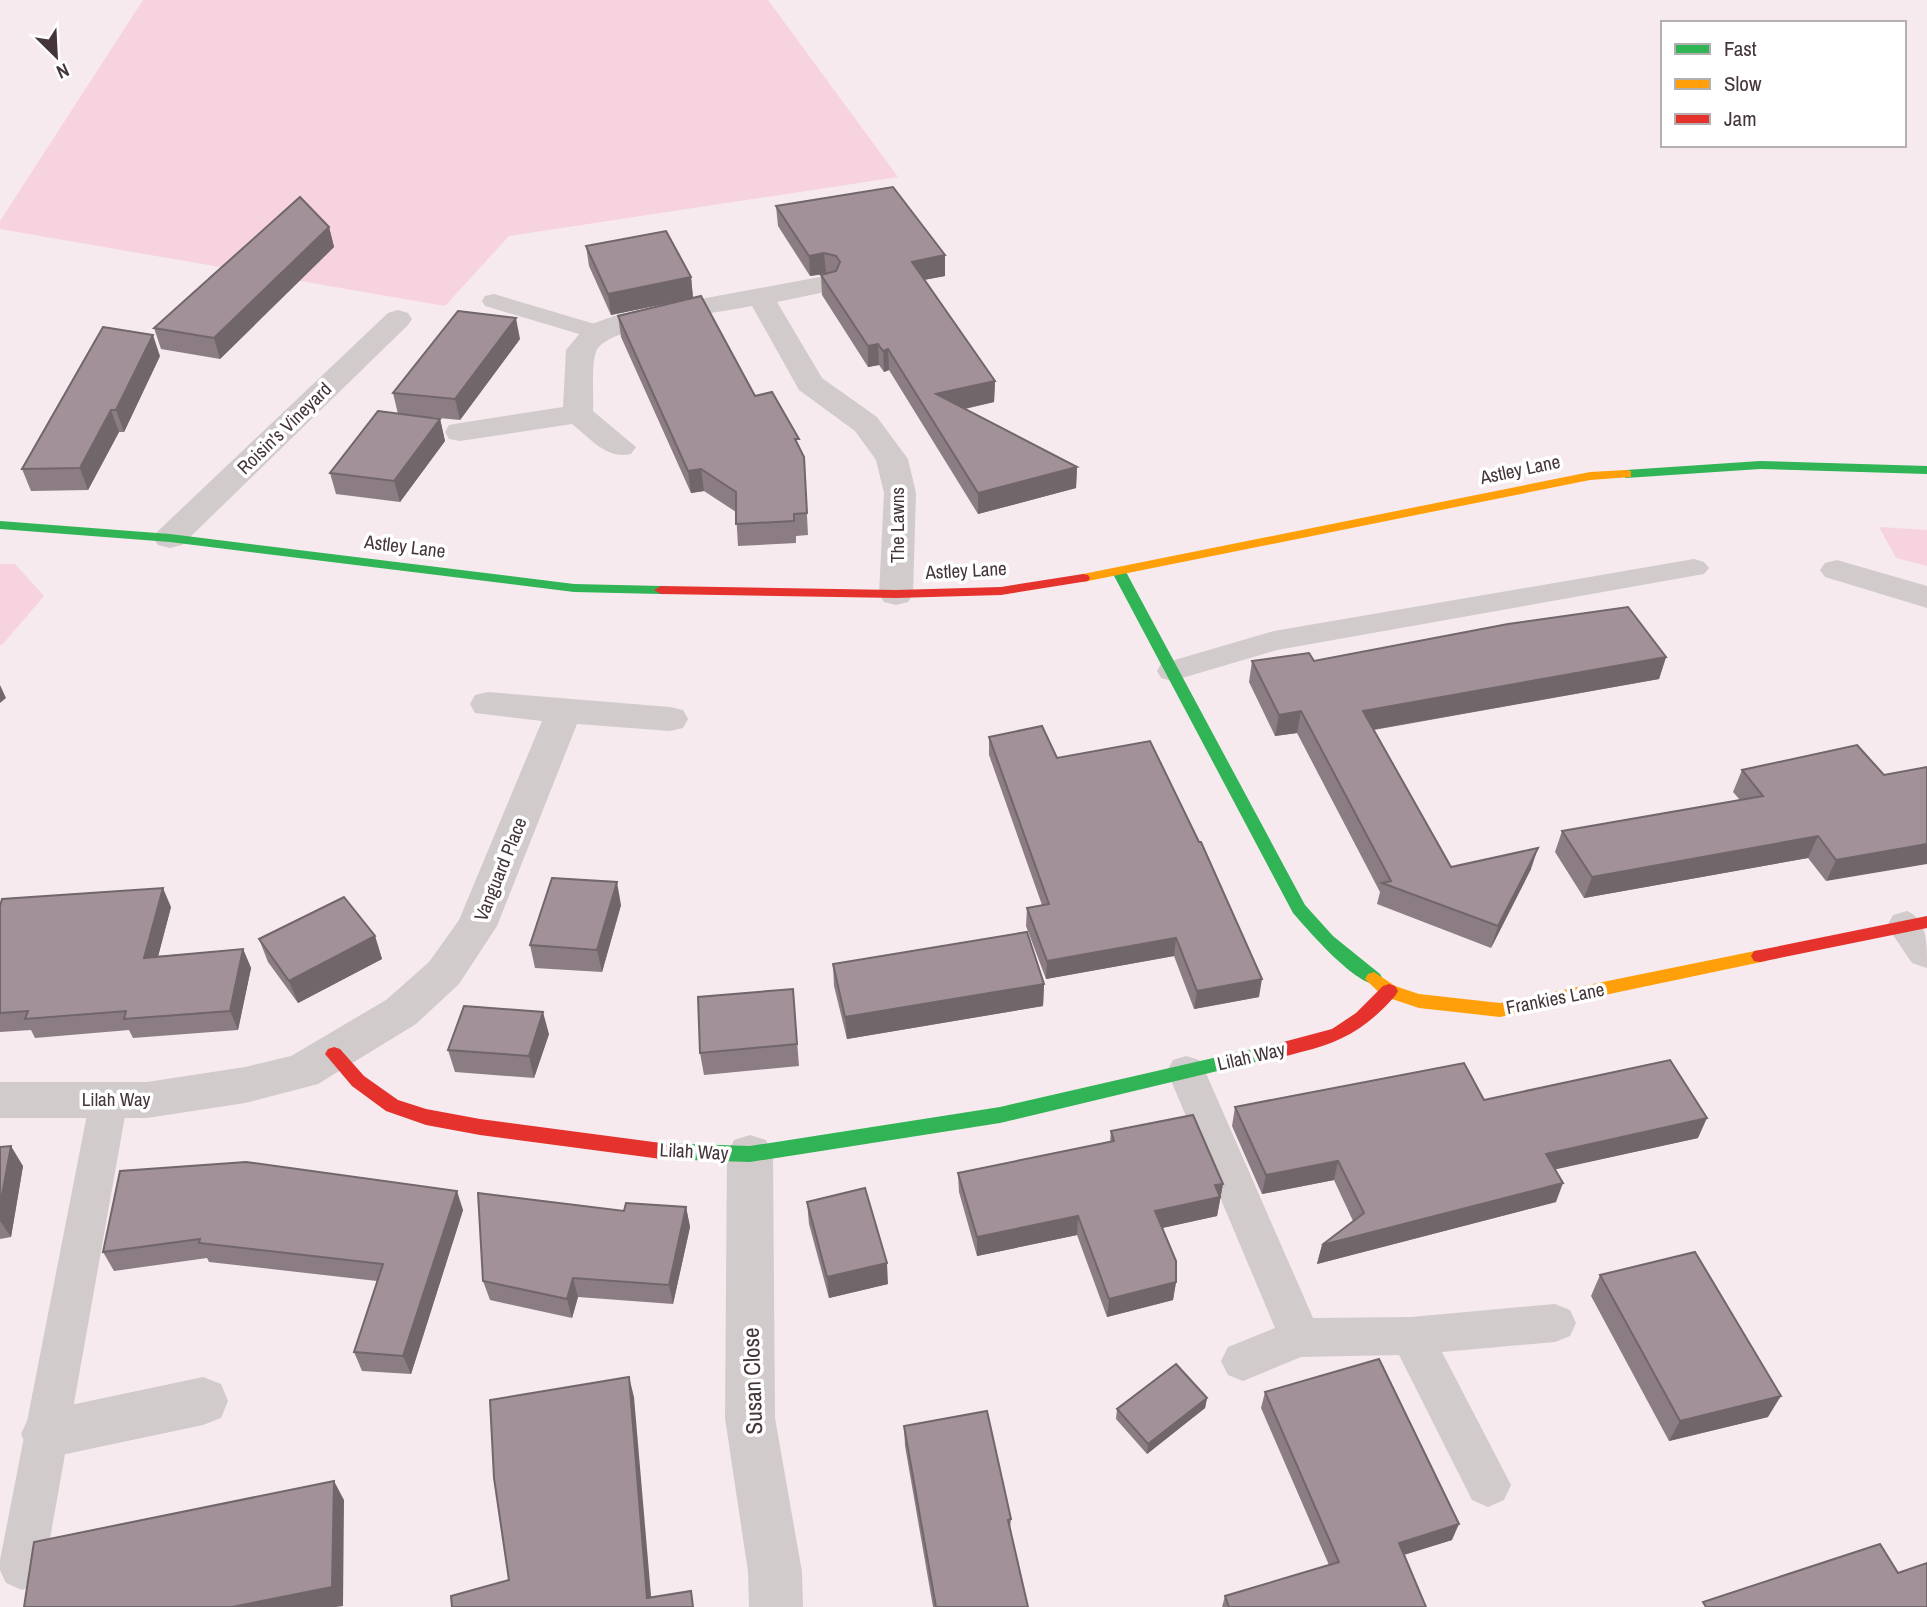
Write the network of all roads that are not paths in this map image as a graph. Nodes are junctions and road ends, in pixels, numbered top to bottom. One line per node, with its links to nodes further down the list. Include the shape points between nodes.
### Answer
1 (825, 285): 2 (street)
2 (760, 296): 5 (street, via 620,323); 15 (street, The Lawns, via 810,384 866,424 892,459 900,493)
3 (494, 301): 5 (lane)
4 (398, 319): 11 (street, Roisin's Vineyard)
5 (596, 332): 6 (street, via 581,350)
6 (578, 414): 7 (street); 8 (street)
7 (447, 430)
8 (620, 447)
9 (1927, 470): 14 (street, Astley Lane, via 1760,465 1590,476)
10 (0, 525): 11 (street, Astley Lane)
11 (170, 538): 15 (street, Astley Lane, via 574,588)
12 (1694, 568): 17 (lane, via 1274,641)
13 (1837, 570): 16 (street)
14 (1119, 572): 15 (street, Astley Lane, via 1000,592); 17 (street, Frankies Lane)
15 (896, 594)
16 (1927, 597)
17 (1171, 671): 22 (street, Frankies Lane, via 1299,909 1327,941)
18 (488, 704): 19 (street)
19 (565, 709): 20 (street); 23 (street, Vanguard Place, via 477,926 444,973 401,1012)
20 (670, 719)
21 (1920, 933): 22 (street, Frankies Lane, via 1500,1010 1419,1001)
22 (1389, 991): 24 (street, Lilah Way, via 1370,1014 1338,1035)
23 (334, 1055): 26 (street, Lilah Way, via 302,1071 245,1085 147,1100); 27 (street, Lilah Way, via 392,1107 426,1116 662,1151)
24 (1186, 1071): 27 (street, Lilah Way, via 1000,1115); 30 (lane)
25 (0, 1100): 26 (street, Lilah Way)
26 (108, 1100): 33 (lane)
27 (750, 1154): 36 (street, Susan Close, via 750,1418 775,1572)
28 (1555, 1323): 29 (lane)
29 (1411, 1336): 30 (lane); 34 (lane)
30 (1300, 1338): 31 (lane)
31 (1243, 1361)
32 (203, 1401): 33 (street)
33 (47, 1434): 35 (lane)
34 (1488, 1485)
35 (22, 1567)
36 (776, 1607)

